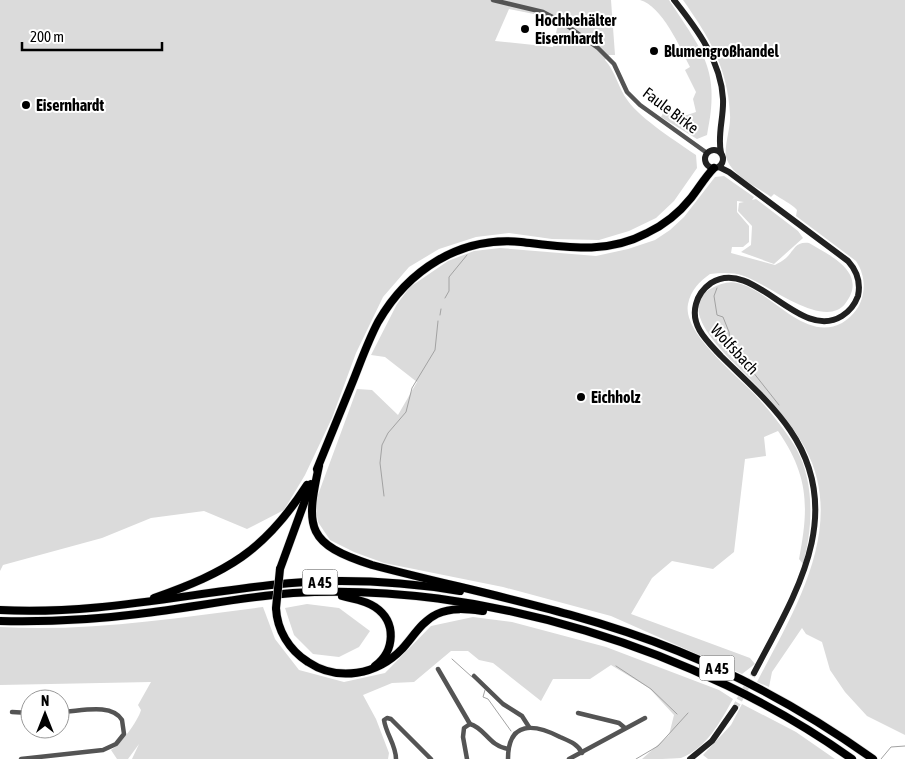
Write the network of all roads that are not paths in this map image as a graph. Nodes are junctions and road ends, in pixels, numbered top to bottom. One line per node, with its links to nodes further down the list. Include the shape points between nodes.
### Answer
1 (493, 0): 4 (street, Faule Birke, via 544,12 562,22 614,64 627,92 640,104)
2 (674, 0): 3 (main road, via 700,35 716,68 723,97)
3 (719, 141): 4 (main road); 5 (main road)
4 (710, 151): 5 (main road); 6 (main road, via 705,161)
5 (721, 153): 6 (main road)
6 (716, 166): 7 (highway, via 675,215 651,231 622,243 586,249 507,242 481,244 450,254 421,270 402,288 378,323); 16 (main road, Wolfsbach, via 730,172 848,261 856,272 859,285 857,299 850,310 824,322 802,315 752,284 736,279 722,279 710,284 697,301 698,329 773,408 791,432 804,458 814,492 814,530 807,566)
7 (319, 466): 9 (highway, via 311,516 317,533 328,545 372,566); 10 (highway, via 288,513 240,560 200,581); 15 (highway, bridge, via 280,569 276,608 283,634 306,661 331,672 350,674)
8 (322, 592): 12 (highway, A 45, via 429,598); 13 (highway, A 45, via 273,595 99,618); 15 (highway, via 368,603 387,619 392,635 389,650)
9 (504, 599): 10 (highway, A 45, via 413,586 321,582 240,588); 37 (highway, A 45, via 590,621 678,651 822,724)
10 (137, 604): 11 (highway, A 45, via 60,611)
11 (0, 610)
12 (525, 615): 15 (highway, via 463,609 444,611 429,619 387,662); 36 (highway, A 45, via 667,659 738,690 788,717)
13 (0, 621)
14 (438, 669): 24 (street)
15 (368, 670)
16 (754, 673)
17 (474, 676): 25 (street, via 503,704 522,716)
18 (735, 708): 35 (main road, via 712,741)
19 (12, 712): 20 (street)
20 (20, 712)
21 (70, 712): 29 (street, via 113,711 122,720 124,734 110,748 92,753)
22 (578, 713): 26 (street, via 619,722)
23 (645, 718): 26 (street)
24 (470, 724): 27 (street, via 496,746); 32 (street, via 463,732)
25 (529, 727): 27 (street, via 516,734); 28 (street, via 544,728 577,745)
26 (625, 728): 28 (street)
27 (508, 750): 33 (street)
28 (582, 752): 34 (street)
29 (21, 759)
30 (396, 759): 31 (street, via 386,732 384,720 387,718 392,719)
31 (431, 759)
32 (467, 759)
33 (508, 759)
34 (569, 759)
35 (690, 759)
36 (852, 759)
37 (873, 759)

